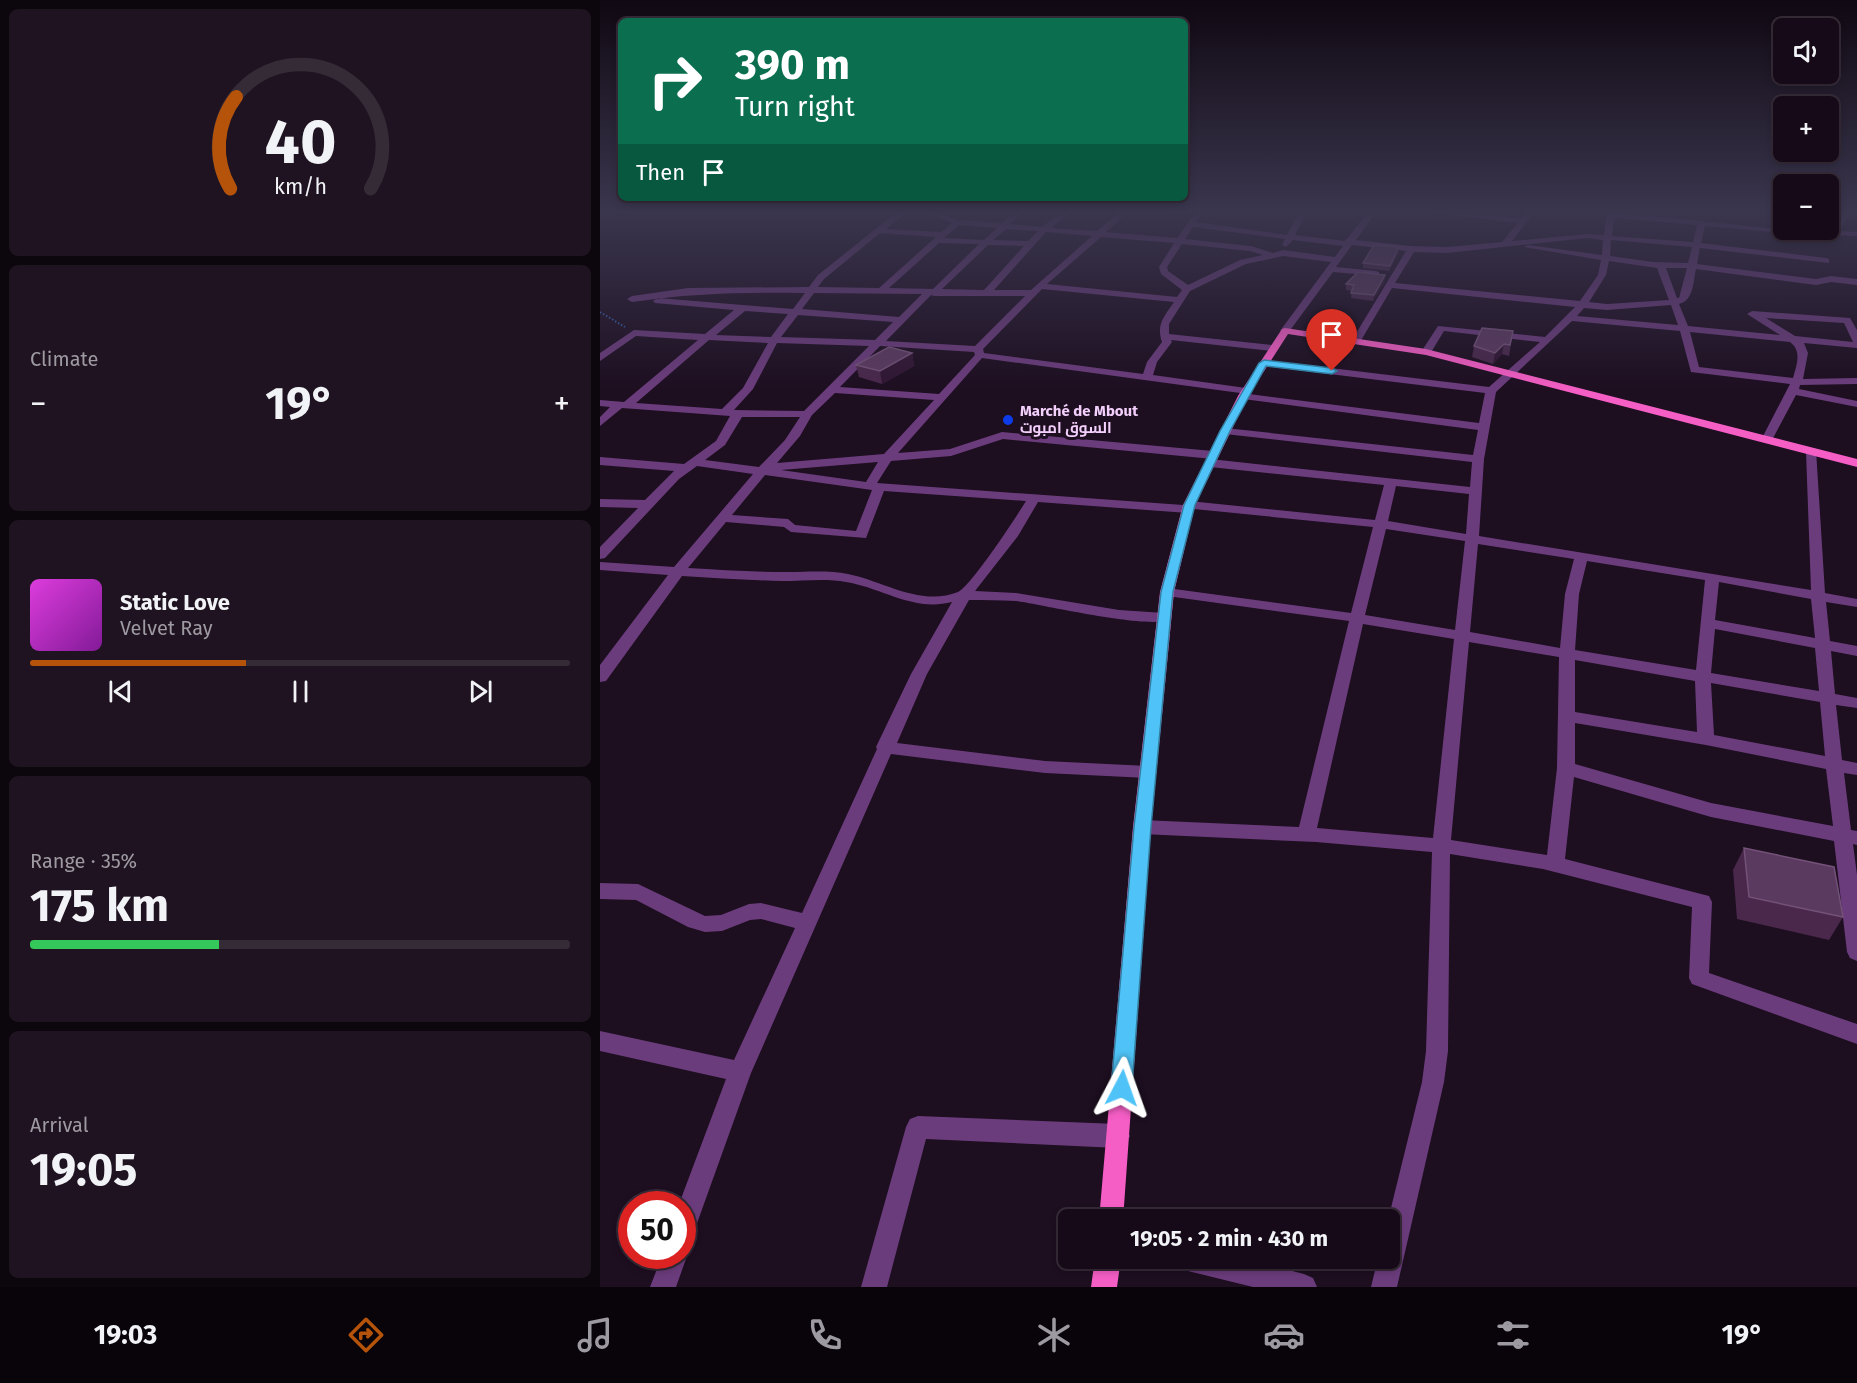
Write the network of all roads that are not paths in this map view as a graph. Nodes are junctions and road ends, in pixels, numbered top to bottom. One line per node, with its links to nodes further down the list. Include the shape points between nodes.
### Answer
1 (828, 271): 21 (street)
2 (903, 271): 22 (street)
3 (954, 271): 23 (street)
4 (1006, 271): 24 (street)
5 (1057, 271): 20 (street)
6 (1164, 271): 19 (street)
7 (1224, 271): 19 (street)
8 (1328, 271): 33 (street)
9 (1340, 271): 17 (street)
10 (1398, 271): 17 (street)
11 (1601, 271): 27 (street, via 1599,283)
12 (1664, 271): 26 (street)
13 (1690, 271): 26 (street, via 1686,295)
14 (1731, 271): 16 (street, via 1816,282)
15 (1830, 271): 16 (street)
16 (1831, 279): 18 (street)
17 (1392, 281): 27 (street); 37 (street)
18 (1857, 282)
19 (1187, 289): 25 (street)
20 (1037, 290): 24 (street); 25 (street); 44 (street)
21 (810, 291): 22 (street); 28 (street, via 707,290 632,298); 29 (street)
22 (880, 292): 23 (street)
23 (931, 293): 24 (street); 31 (street)
24 (986, 293)
25 (1179, 300): 34 (street, via 1164,324)
26 (1674, 302): 27 (street, via 1607,307); 32 (street)
27 (1580, 304): 30 (street)
28 (742, 308): 29 (street); 35 (street)
29 (794, 311): 31 (street); 36 (street)
30 (1569, 318): 32 (street); 38 (street)
31 (900, 320): 41 (street)
32 (1684, 329): 39 (street); 51 (street, via 1695,370)
33 (1285, 331): 37 (main road); 43 (main road)
34 (1165, 336): 43 (street); 49 (street, via 1165,348 1152,362)
35 (705, 338): 36 (street); 46 (street, via 634,333); 57 (street)
36 (774, 340): 41 (street); 59 (street)
37 (1357, 340): 45 (main road)
38 (1546, 340): 45 (street, via 1441,328); 48 (street)
39 (1791, 340): 40 (street, via 1752,314 1847,321); 42 (street); 51 (street, via 1800,346 1804,356)
40 (1857, 340)
41 (875, 343): 44 (street); 52 (street)
42 (1857, 345)
43 (1273, 348): 47 (main road)
44 (979, 352): 49 (street); 55 (street)
45 (1426, 352): 48 (main road)
46 (600, 358)
47 (1264, 363): 53 (street); 54 (main road)
48 (1513, 373): 53 (street); 64 (main road)
49 (1147, 378): 54 (street)
50 (1857, 381): 51 (street)
51 (1794, 386): 58 (street); 64 (street)
52 (830, 389): 55 (street); 60 (street)
53 (1491, 391): 62 (street)
54 (1245, 393): 62 (street); 63 (main road)
55 (942, 397): 66 (street)
56 (600, 403): 57 (street)
57 (622, 405): 59 (street); 61 (street)
58 (1857, 405)
59 (731, 413): 60 (street); 71 (street, via 721,443)
60 (807, 414): 72 (street, via 795,435)
61 (600, 423)
62 (1484, 427): 68 (street)
63 (1225, 431): 67 (main road); 68 (street)
64 (1767, 440): 65 (main road)
65 (1812, 452): 70 (main road); 90 (street)
66 (886, 459): 67 (street, via 951,452 1002,435); 72 (street); 74 (street)
67 (1211, 459): 73 (street); 79 (main road)
68 (1478, 459): 75 (street)
69 (600, 461): 71 (street)
70 (1857, 463)
71 (689, 465): 72 (street); 78 (street)
72 (762, 470): 74 (street); 80 (street)
73 (1391, 483): 75 (street); 81 (street)
74 (875, 486): 76 (street); 80 (street, via 861,535 791,528 788,523)
75 (1474, 491): 82 (street)
76 (1033, 500): 79 (street); 89 (street, via 1013,533)
77 (600, 503): 78 (street)
78 (647, 504): 83 (street)
79 (1189, 507): 81 (street); 88 (main road)
80 (722, 518): 86 (street)
81 (1381, 524): 82 (street); 93 (street)
82 (1472, 539): 84 (street); 95 (street)
83 (600, 555)
84 (1582, 556): 87 (street); 98 (street, via 1572,594)
85 (600, 566): 86 (street)
86 (678, 572): 89 (street, via 844,577 926,601); 99 (street)
87 (1712, 577): 90 (street); 94 (street)
88 (1167, 592): 92 (main road); 93 (street)
89 (964, 595): 92 (street, via 1016,597 1119,615); 105 (street, via 919,674)
90 (1818, 595): 91 (street); 96 (street)
91 (1857, 603)
92 (1164, 618): 109 (main road)
93 (1357, 618): 95 (street); 111 (street)
94 (1708, 623): 96 (street); 100 (street)
95 (1462, 636): 98 (street); 113 (street)
96 (1825, 645): 97 (street); 101 (street)
97 (1857, 651)
98 (1567, 654): 100 (street); 103 (street)
99 (602, 671)
100 (1703, 677): 101 (street); 104 (street)
101 (1829, 698): 102 (street); 106 (street)
102 (1857, 703)
103 (1566, 716): 104 (street); 107 (street)
104 (1706, 739): 106 (street)
105 (884, 747): 109 (street, via 1045,767); 116 (street)
106 (1834, 764): 108 (street); 112 (street)
107 (1566, 768): 112 (street, via 1711,810); 114 (street)
108 (1857, 769)
109 (1148, 772): 110 (main road)
110 (1142, 827): 111 (street); 121 (main road)
111 (1307, 834): 113 (street)
112 (1851, 837): 117 (street)
113 (1441, 847): 114 (street); 131 (street, via 1433,1082)
114 (1555, 864): 118 (street, via 1702,902 1699,978)
115 (600, 891): 116 (street, via 638,892 705,924 761,911)
116 (808, 923): 120 (street)
117 (1857, 952)
118 (1857, 1034)
119 (600, 1041): 120 (street)
120 (740, 1072): 122 (street)
121 (1118, 1136): 123 (main road); 128 (street, via 918,1127)
122 (696, 1193)
123 (1113, 1209)
124 (669, 1269): 127 (street)
125 (1106, 1269): 129 (main road)
126 (1232, 1269): 130 (street)
127 (663, 1287)
128 (874, 1287)
129 (1104, 1287)
130 (1304, 1287)
131 (1384, 1287)

